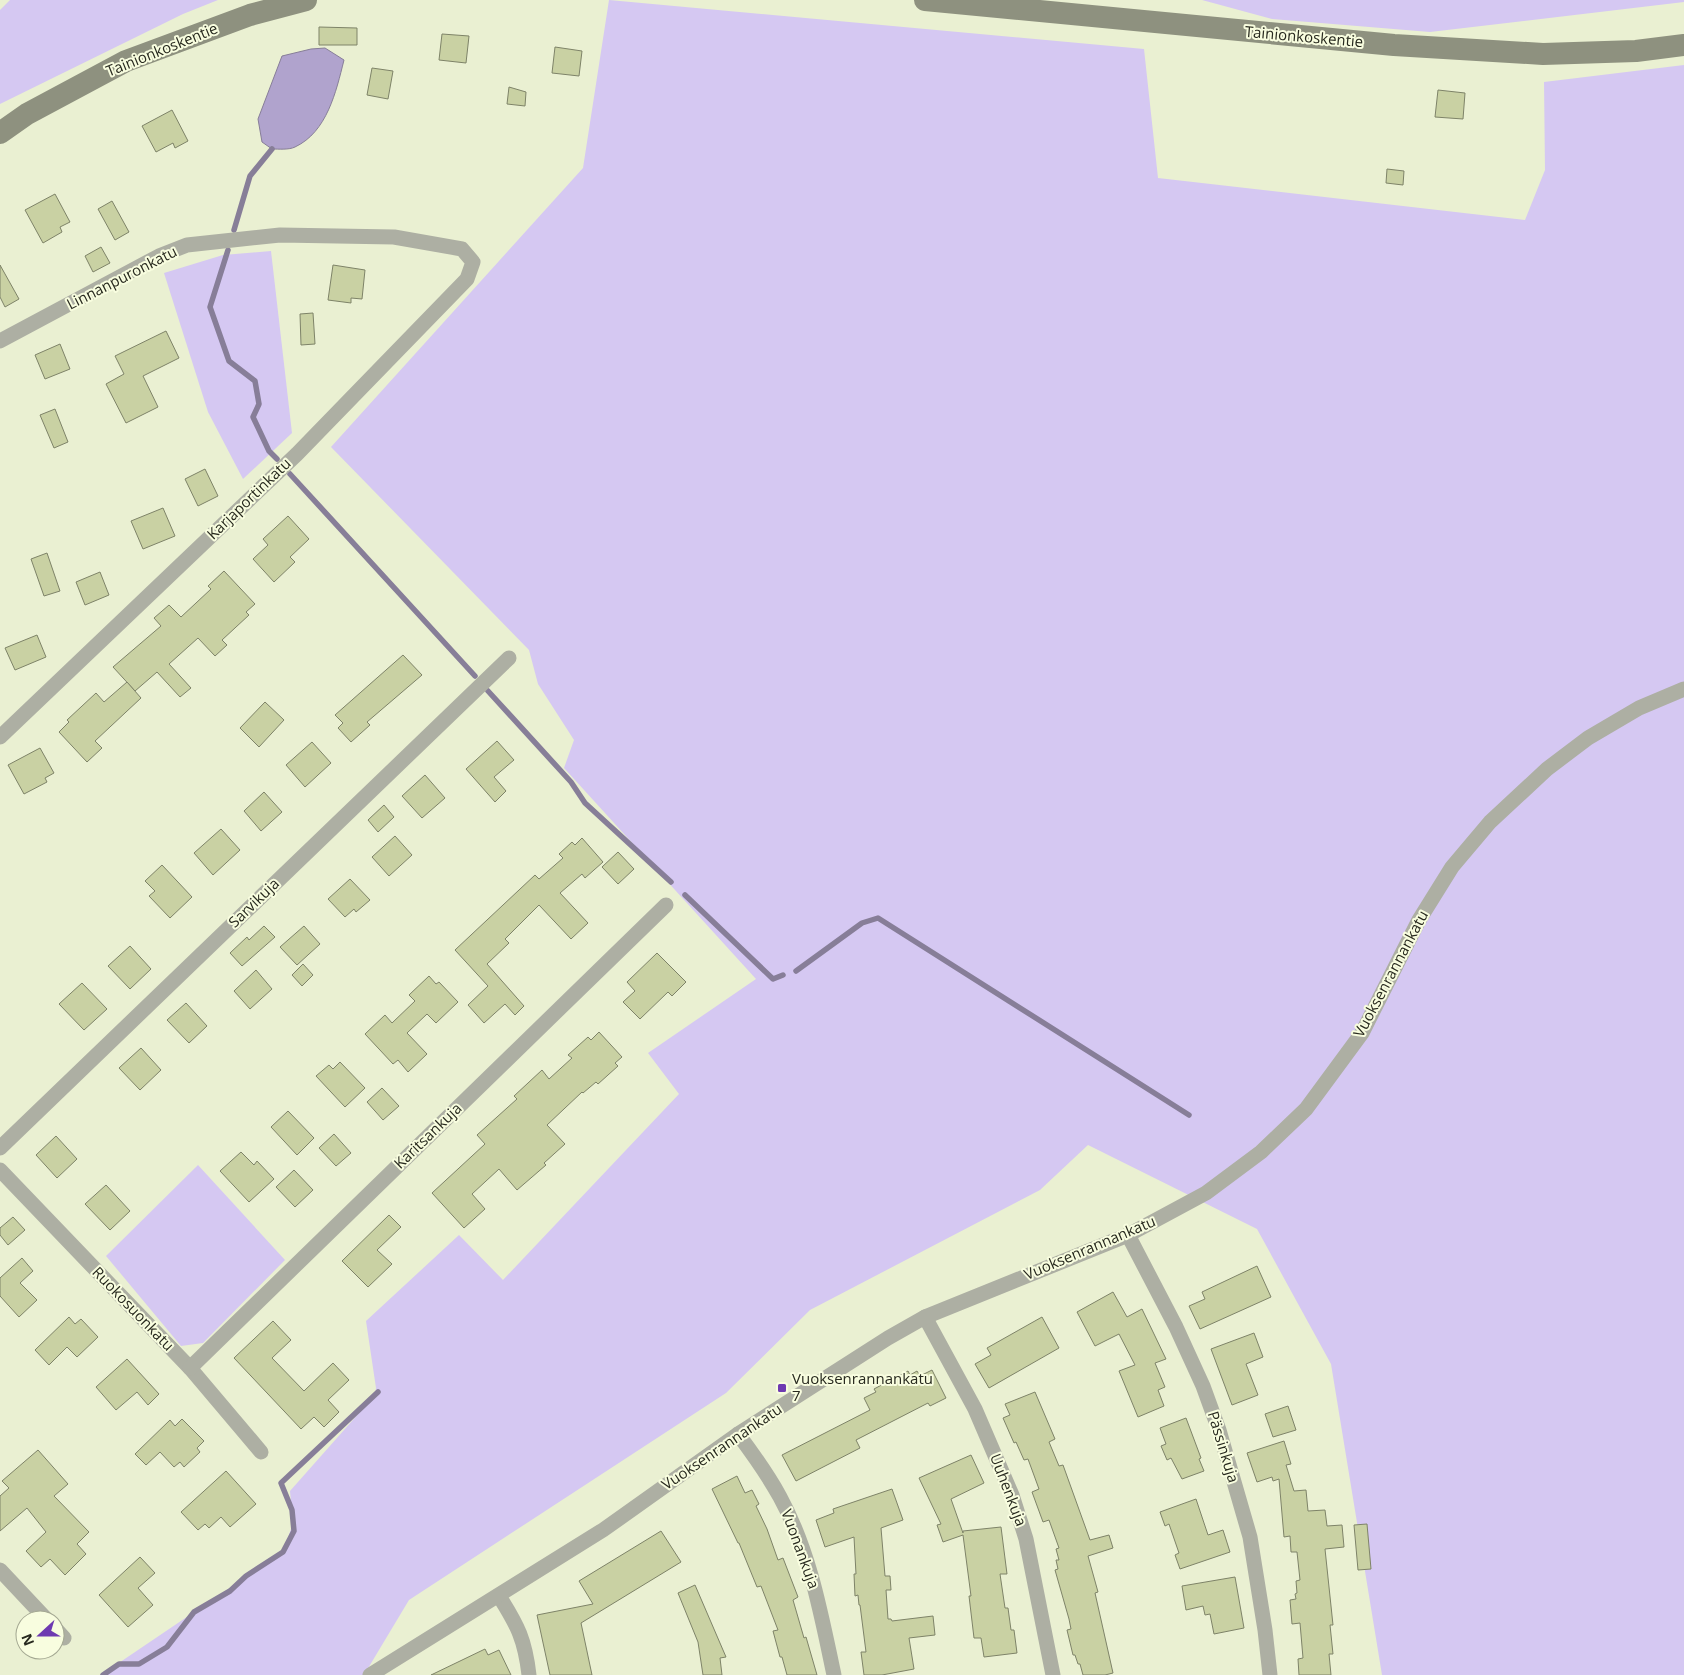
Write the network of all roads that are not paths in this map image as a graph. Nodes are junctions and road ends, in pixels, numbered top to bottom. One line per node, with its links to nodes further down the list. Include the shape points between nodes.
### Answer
1 (306, 0): 4 (main road, Tainionkoskentie, via 250,14 126,61 27,114)
2 (925, 0): 3 (main road, Tainionkoskentie, via 1394,45 1543,54 1636,51)
3 (1684, 45)
4 (0, 133)
5 (462, 249): 6 (street, Linnanpuronkatu, via 394,238 280,235 188,245 159,256); 9 (street, Karjaportinkatu, via 473,262 467,279 297,454)
6 (0, 342)
7 (509, 658): 11 (street, Sarvikuja)
8 (1684, 689): 13 (street, Vuoksenrannankatu, via 1639,708 1588,738 1547,769 1490,822 1452,867 1419,920 1362,1032 1306,1109 1262,1152 1206,1194)
9 (0, 737)
10 (666, 904): 15 (street, Karitsankuja)
11 (0, 1148)
12 (0, 1170): 15 (street, Ruokosuonkatu)
13 (1128, 1235): 14 (street, Vuoksenrannankatu); 25 (street, Pässinkuja, via 1176,1327 1219,1430 1250,1537)
14 (925, 1317): 16 (street, Vuoksenrannankatu); 24 (street, Uuhenkuja, via 975,1409 1012,1495 1026,1539)
15 (190, 1368): 17 (street, Ruokosuonkatu)
16 (738, 1434): 19 (street, Vuoksenrannankatu, via 603,1530); 23 (street, Vuonankuja, via 781,1498 798,1535 810,1568)
17 (261, 1452)
18 (0, 1570): 20 (street)
19 (500, 1596): 21 (street, Vuoksenrannankatu); 22 (street, via 517,1625 526,1650)
20 (38, 1610)
21 (370, 1675)
22 (529, 1675)
23 (834, 1675)
24 (1053, 1675)
25 (1270, 1675)

